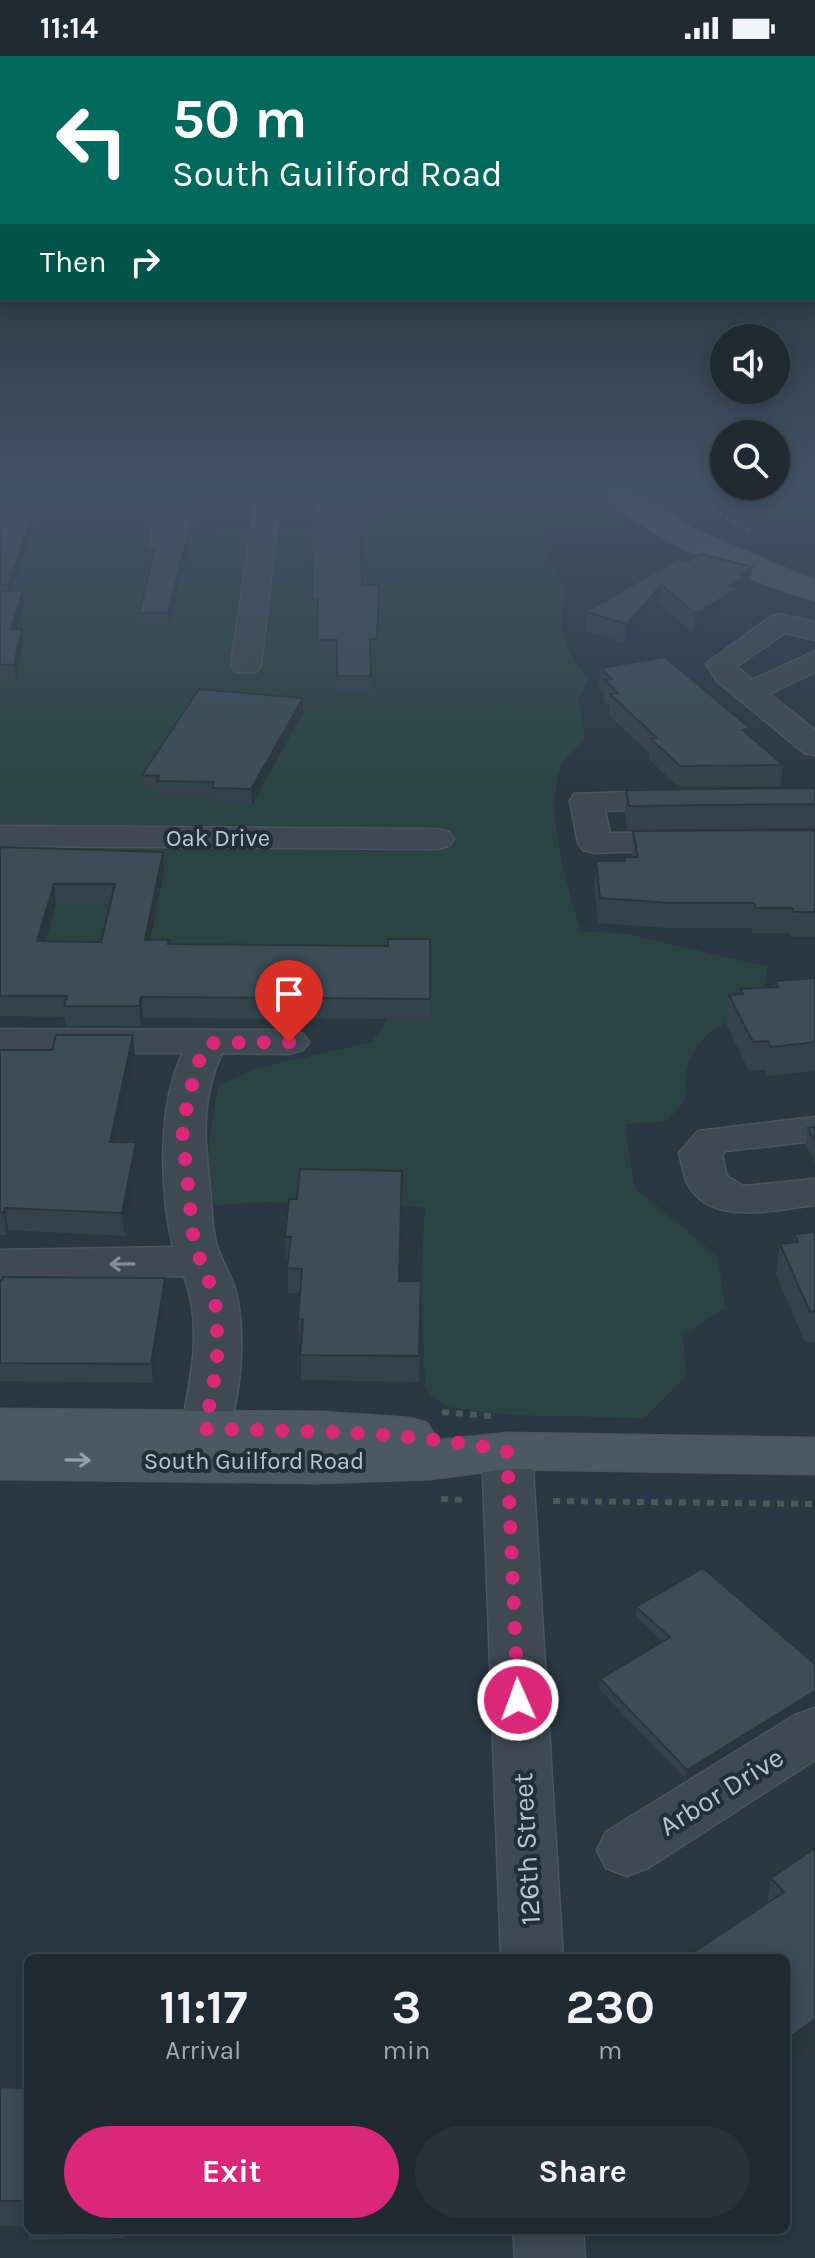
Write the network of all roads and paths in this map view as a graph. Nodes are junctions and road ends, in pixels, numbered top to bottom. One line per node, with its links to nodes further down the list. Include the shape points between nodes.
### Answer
1 (256, 591): 4 (street)
2 (815, 631): 5 (street, via 780,623 724,659 722,669)
3 (815, 660): 5 (street)
4 (246, 666)
5 (747, 691): 6 (street)
6 (815, 746)
7 (710, 800): 10 (street, via 586,801 595,843)
8 (0, 836): 9 (street, Oak Drive)
9 (437, 839)
10 (721, 842)
11 (0, 1041): 13 (street)
12 (289, 1042): 13 (street)
13 (208, 1043): 16 (street, via 196,1067 182,1128)
14 (815, 1129): 15 (street, via 713,1140 700,1153 708,1182 735,1200)
15 (815, 1192)
16 (200, 1261): 17 (street, one-way to 17); 19 (street, via 217,1317 217,1364)
17 (0, 1264)
18 (0, 1427): 19 (street, South Guilford Road)
19 (203, 1445): 21 (street, South Guilford Road, one-way to 19); 22 (street, South Guilford Road, via 332,1464 431,1460)
20 (815, 1456): 22 (street, South Guilford Road)
21 (0, 1460)
22 (509, 1476): 23 (path); 26 (street, 126th Street)
23 (815, 1504)
24 (815, 1731): 25 (street, Arbor Drive)
25 (627, 1850)
26 (532, 1954)
27 (548, 2234): 28 (street)
28 (550, 2258)

